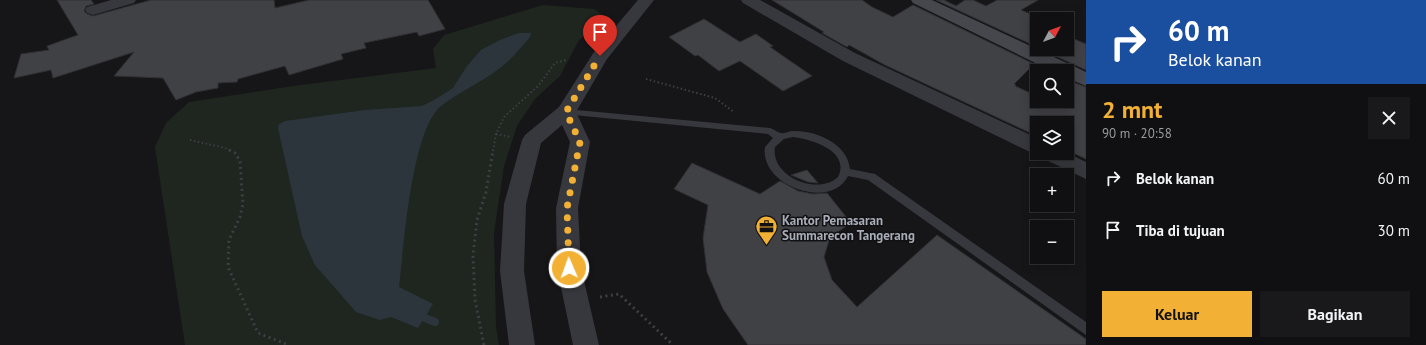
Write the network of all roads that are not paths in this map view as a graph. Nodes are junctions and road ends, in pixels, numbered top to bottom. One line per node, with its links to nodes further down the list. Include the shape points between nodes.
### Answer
1 (128, 0): 5 (street)
2 (646, 0): 7 (street, via 600,56)
3 (749, 0): 9 (street, via 849,57)
4 (919, 0): 6 (street)
5 (93, 10)
6 (1086, 80)
7 (566, 112): 8 (lane, via 770,131); 14 (street, via 532,140 515,204 512,271); 15 (street, via 580,142 567,208 569,268)
8 (780, 137): 12 (lane, via 793,134 808,135 823,140 836,149 844,160); 12 (lane, via 770,145 769,157 776,170 790,182 808,188 826,188 840,183)
9 (1030, 144)
10 (1063, 160): 11 (street)
11 (1086, 171)
12 (846, 172): 13 (lane, via 871,177)
13 (1086, 329)
14 (522, 345)
15 (586, 345)

